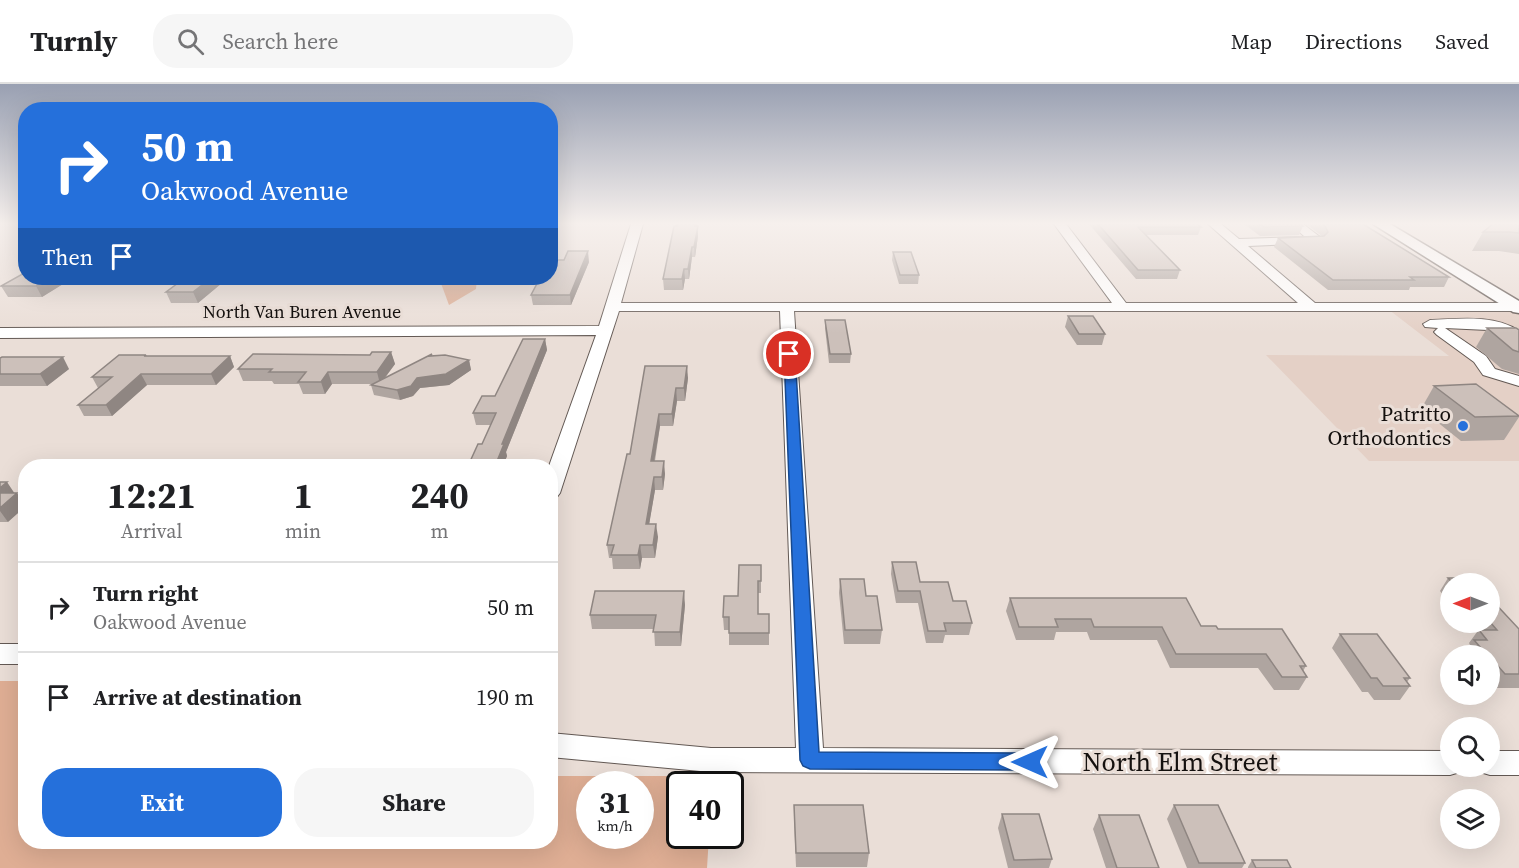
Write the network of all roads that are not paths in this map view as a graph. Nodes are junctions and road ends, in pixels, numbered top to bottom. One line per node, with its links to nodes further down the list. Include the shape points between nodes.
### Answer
1 (626, 261): 5 (street)
2 (1087, 261): 8 (street)
3 (1257, 261): 9 (street)
4 (1441, 261): 7 (main road)
5 (613, 307): 6 (street); 10 (street)
6 (787, 307): 8 (street); 18 (street)
7 (1518, 307): 9 (street)
8 (1123, 308): 9 (street)
9 (1313, 308)
10 (605, 330): 11 (street, North Van Buren Avenue); 14 (street)
11 (0, 333)
12 (1518, 338): 13 (street, via 1506,330 1475,324 1436,328 1480,359 1489,372)
13 (1519, 381)
14 (558, 469)
15 (0, 654): 16 (street)
16 (18, 654)
17 (558, 746): 18 (street, North Elm Street, via 711,760)
18 (810, 760): 19 (street, North Elm Street)
19 (1440, 763)
20 (1500, 763): 21 (street)
21 (1519, 764)

